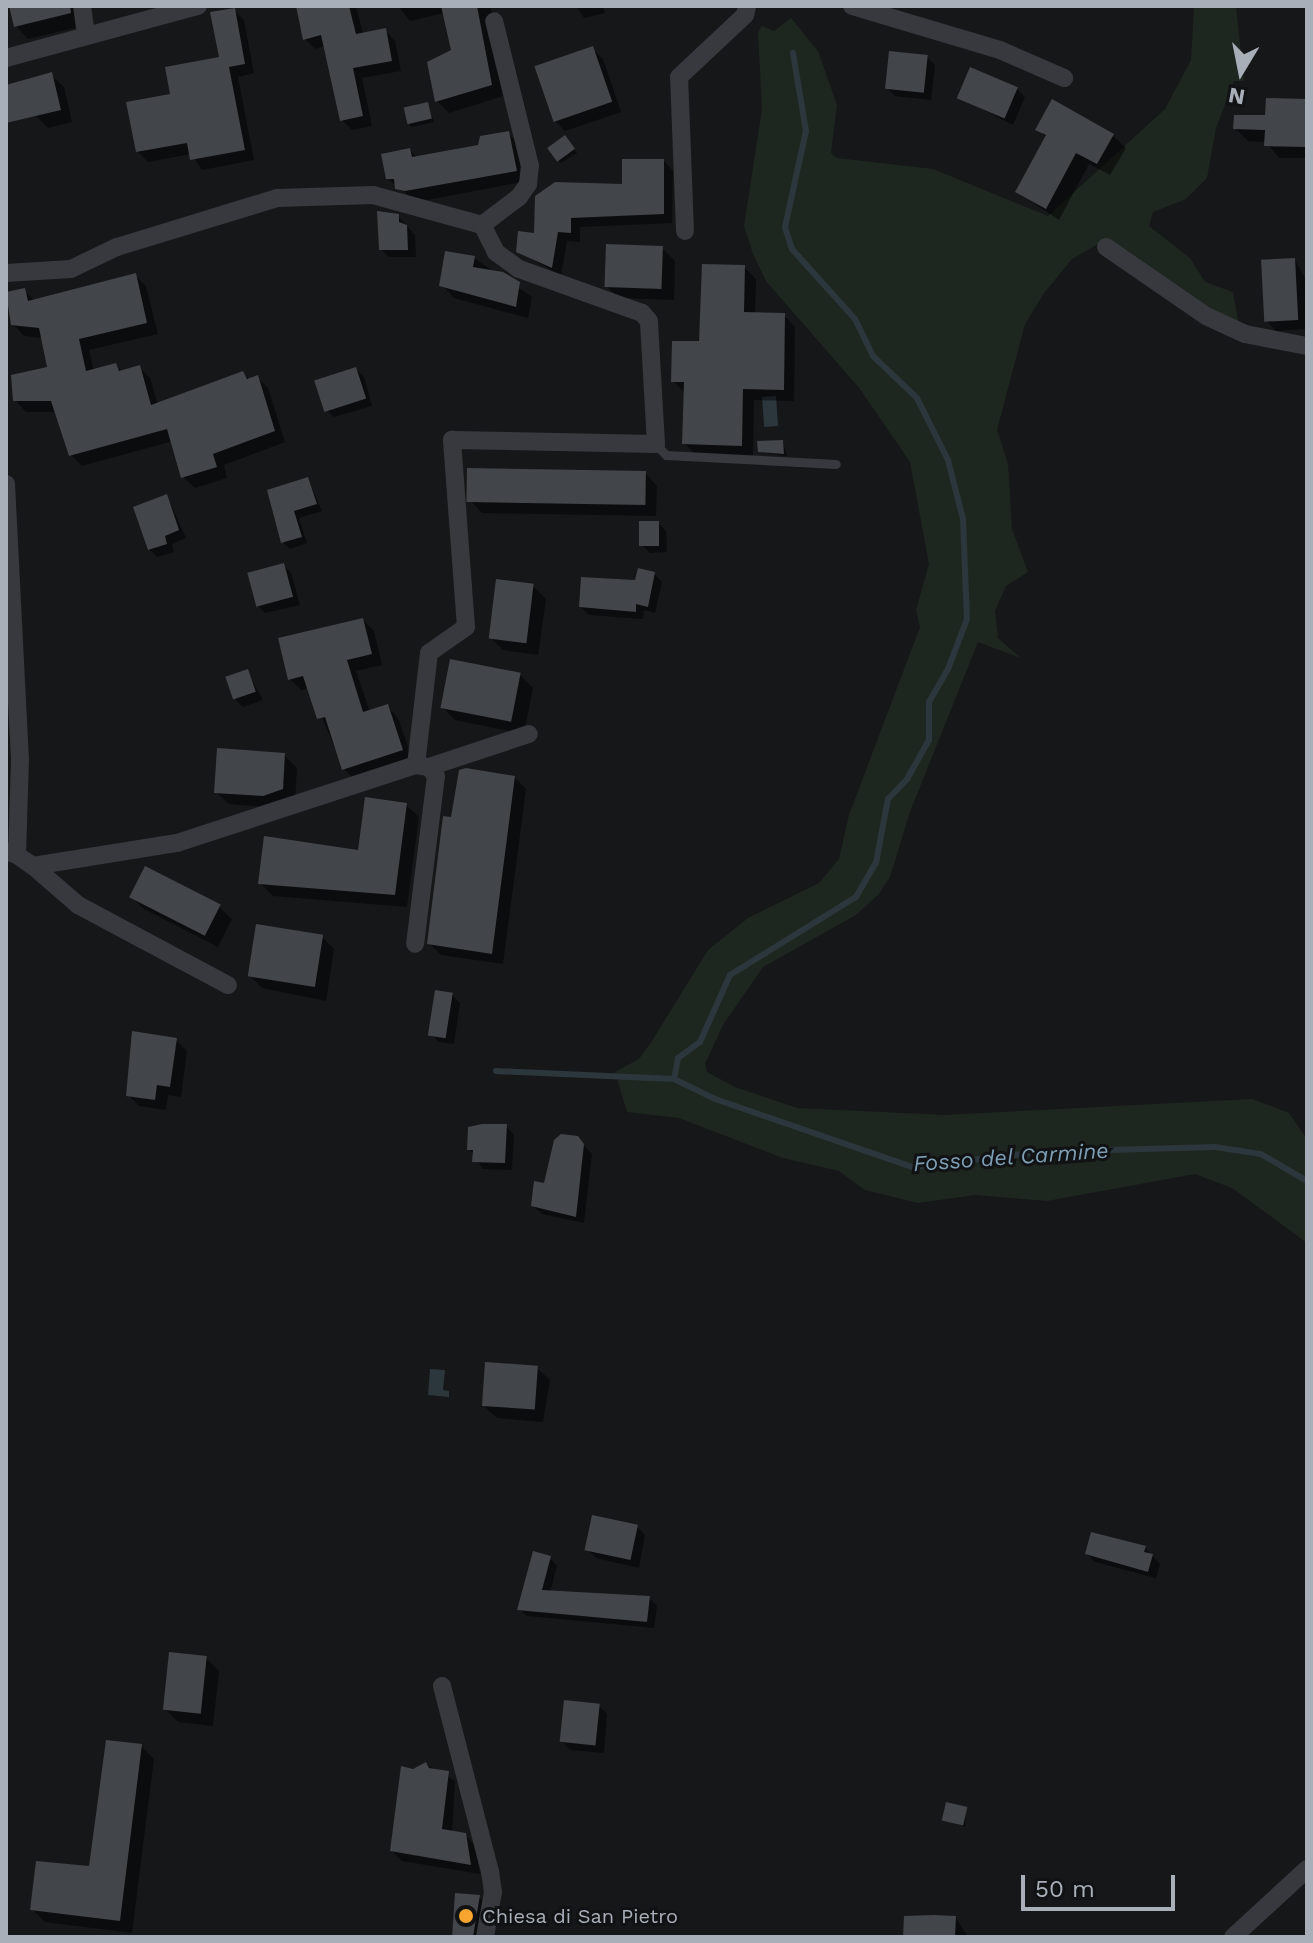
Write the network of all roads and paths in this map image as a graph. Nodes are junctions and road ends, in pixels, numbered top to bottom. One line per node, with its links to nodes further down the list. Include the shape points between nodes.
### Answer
1 (82, 6): 6 (street)
2 (198, 6): 6 (street)
3 (747, 6): 10 (street, via 745,15 679,77)
4 (852, 6): 8 (street, via 1000,50)
5 (494, 21): 9 (street, via 530,166 528,184 519,197)
6 (86, 36): 7 (street)
7 (6, 58)
8 (1064, 78)
9 (482, 225): 12 (street, via 373,195 277,198 117,247 71,269); 14 (street, via 506,261 642,313 649,321)
10 (685, 231)
11 (1106, 247): 13 (street, via 1206,316 1257,337)
12 (6, 273)
13 (1307, 346)
14 (656, 444): 15 (lane, via 666,455); 18 (street, via 452,440 466,627 429,653)
15 (836, 464)
16 (6, 484): 19 (street, via 20,712)
17 (529, 734): 18 (street)
18 (422, 766): 19 (street, via 177,843); 20 (street, via 436,776)
19 (19, 858): 21 (street, via 78,905)
20 (415, 944)
21 (228, 985)
22 (442, 1686): 24 (street, via 490,1871 493,1892)
23 (1307, 1869): 25 (street)
24 (485, 1937)
25 (1233, 1937)

